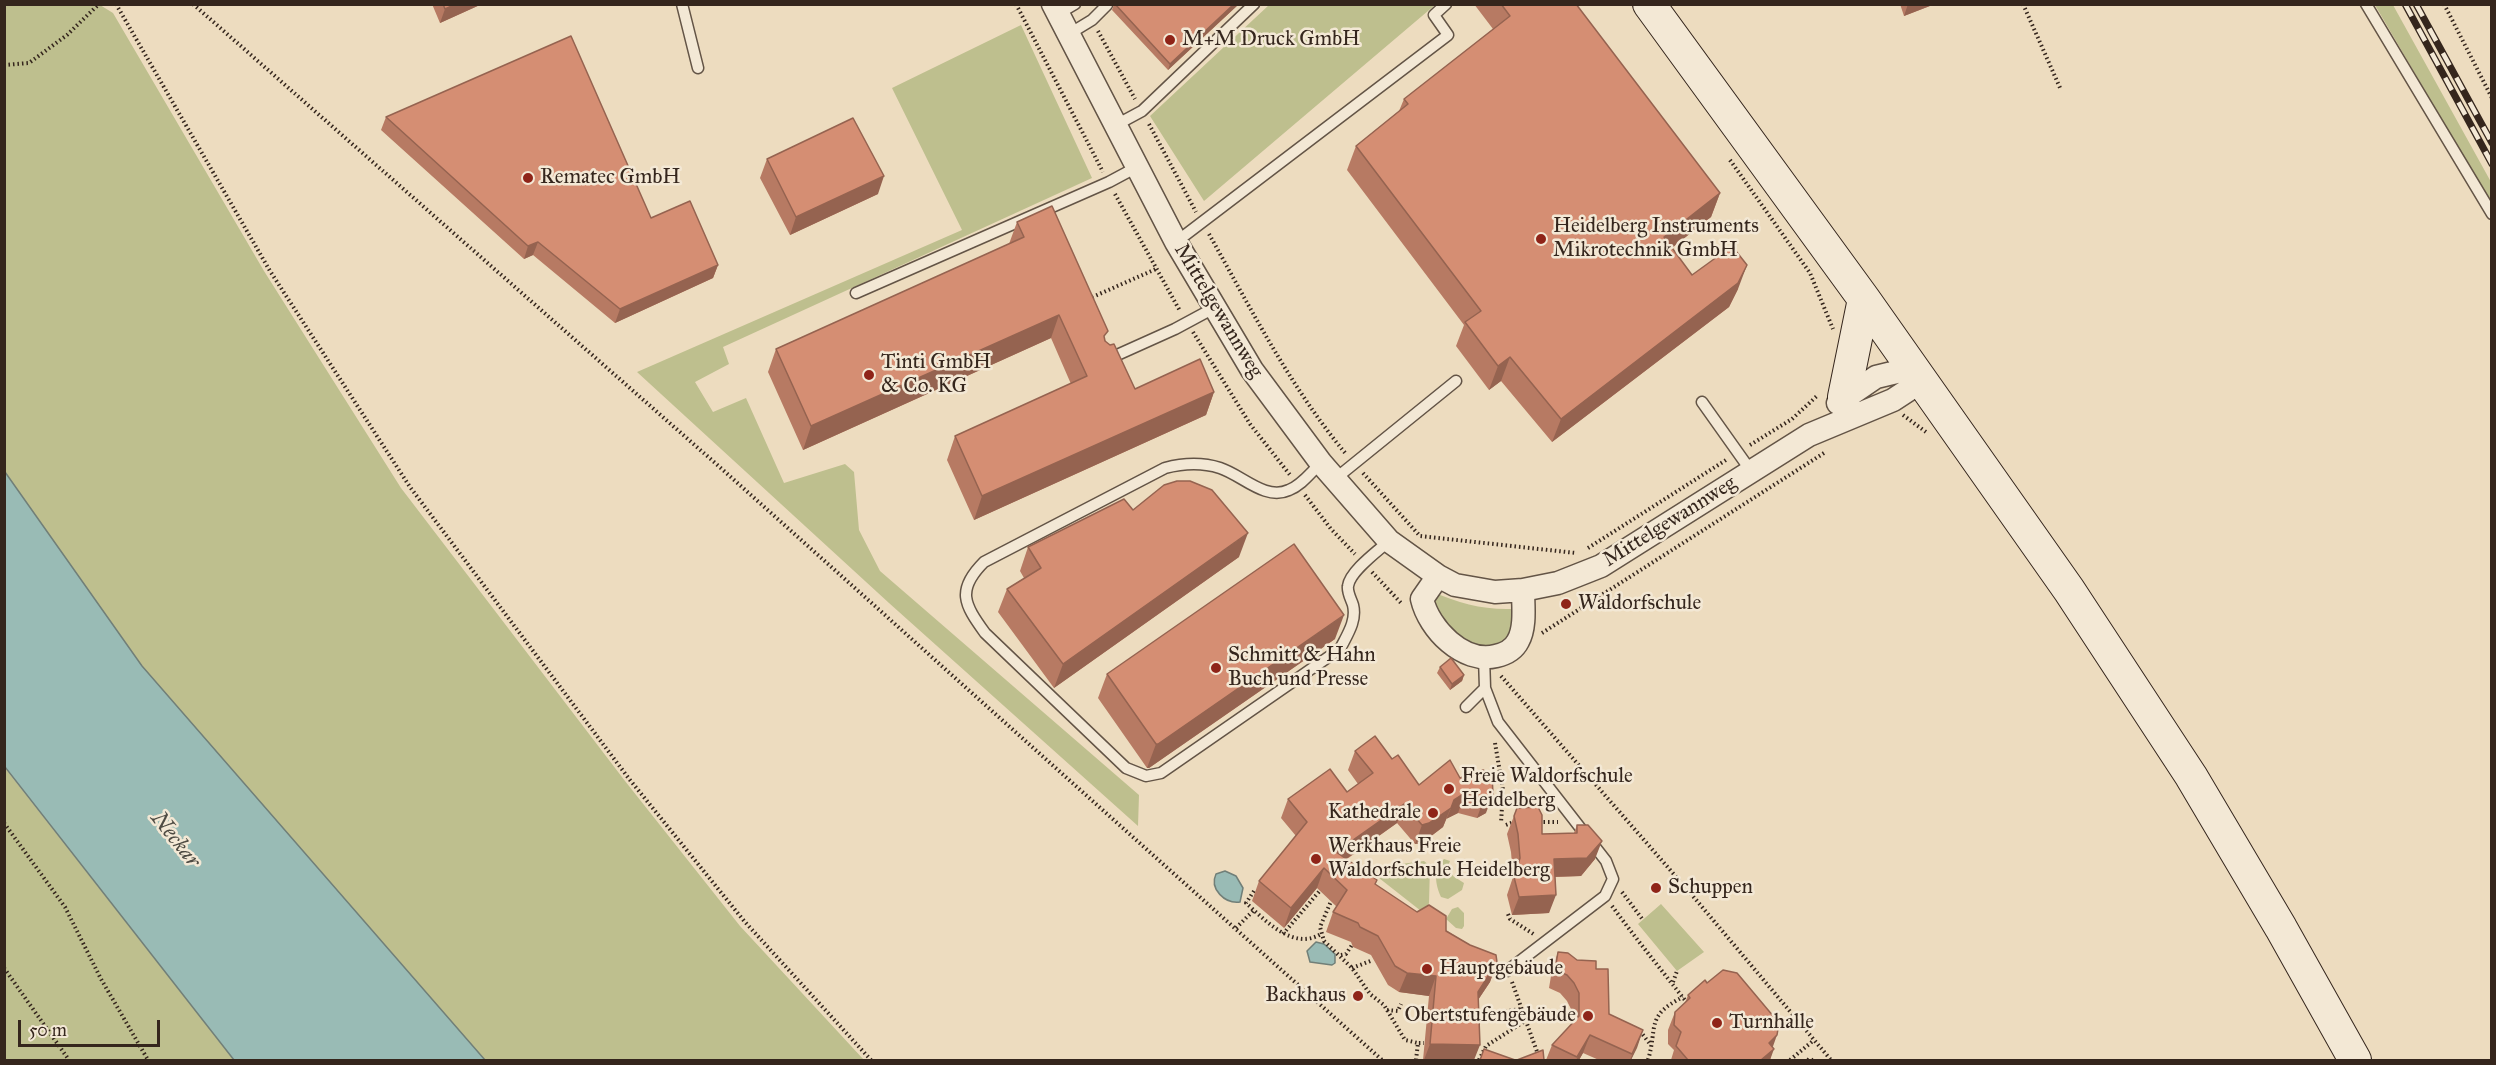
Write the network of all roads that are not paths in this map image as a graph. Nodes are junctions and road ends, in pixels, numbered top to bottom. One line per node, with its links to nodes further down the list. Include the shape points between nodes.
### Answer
1 (682, 4): 8 (lane)
2 (1254, 4): 9 (lane, via 1142,111)
3 (1446, 4): 12 (lane, via 1434,15 1448,34)
4 (1649, 4): 14 (main road)
5 (2366, 4): 11 (lane)
6 (1107, 5): 7 (lane, via 1092,20)
7 (1064, 14): 9 (street, Mittelgewannweg)
8 (698, 68)
9 (1116, 125): 10 (street, Mittelgewannweg)
10 (1137, 167): 12 (street, Mittelgewannweg); 13 (lane)
11 (2492, 214)
12 (1176, 242): 15 (street, Mittelgewannweg)
13 (856, 293)
14 (1864, 299): 17 (main road); 19 (main road)
15 (1214, 308): 16 (lane); 22 (street, Mittelgewannweg, via 1252,370)
16 (1103, 362)
17 (1918, 375): 19 (street, Mittelgewannweg, via 1876,377); 21 (street, Mittelgewannweg, via 1893,400); 31 (main road, via 2068,590 2191,777)
18 (1456, 381): 22 (lane, via 1354,463)
19 (1832, 394): 21 (street, Mittelgewannweg)
20 (1702, 402): 23 (lane)
21 (1809, 435): 23 (street, Mittelgewannweg)
22 (1328, 471): 24 (street, Mittelgewannweg); 24 (lane, via 1287,492 1267,492 1219,468 1202,464 1165,468 984,562 966,584 972,614 985,633 1126,768 1146,776 1161,773 1340,649 1352,627 1350,581)
23 (1751, 471): 26 (street, Mittelgewannweg, via 1601,566 1558,583)
24 (1389, 541): 25 (street, Mittelgewannweg)
25 (1438, 576): 26 (street, Mittelgewannweg, via 1473,589); 27 (street, via 1422,599 1424,608 1457,648)
26 (1523, 590): 27 (street, via 1522,633 1518,643)
27 (1487, 662): 28 (lane)
28 (1485, 688): 29 (lane); 30 (lane, via 1498,723 1606,861 1613,879 1605,896)
29 (1466, 707)
30 (1507, 971)
31 (2355, 1060)

